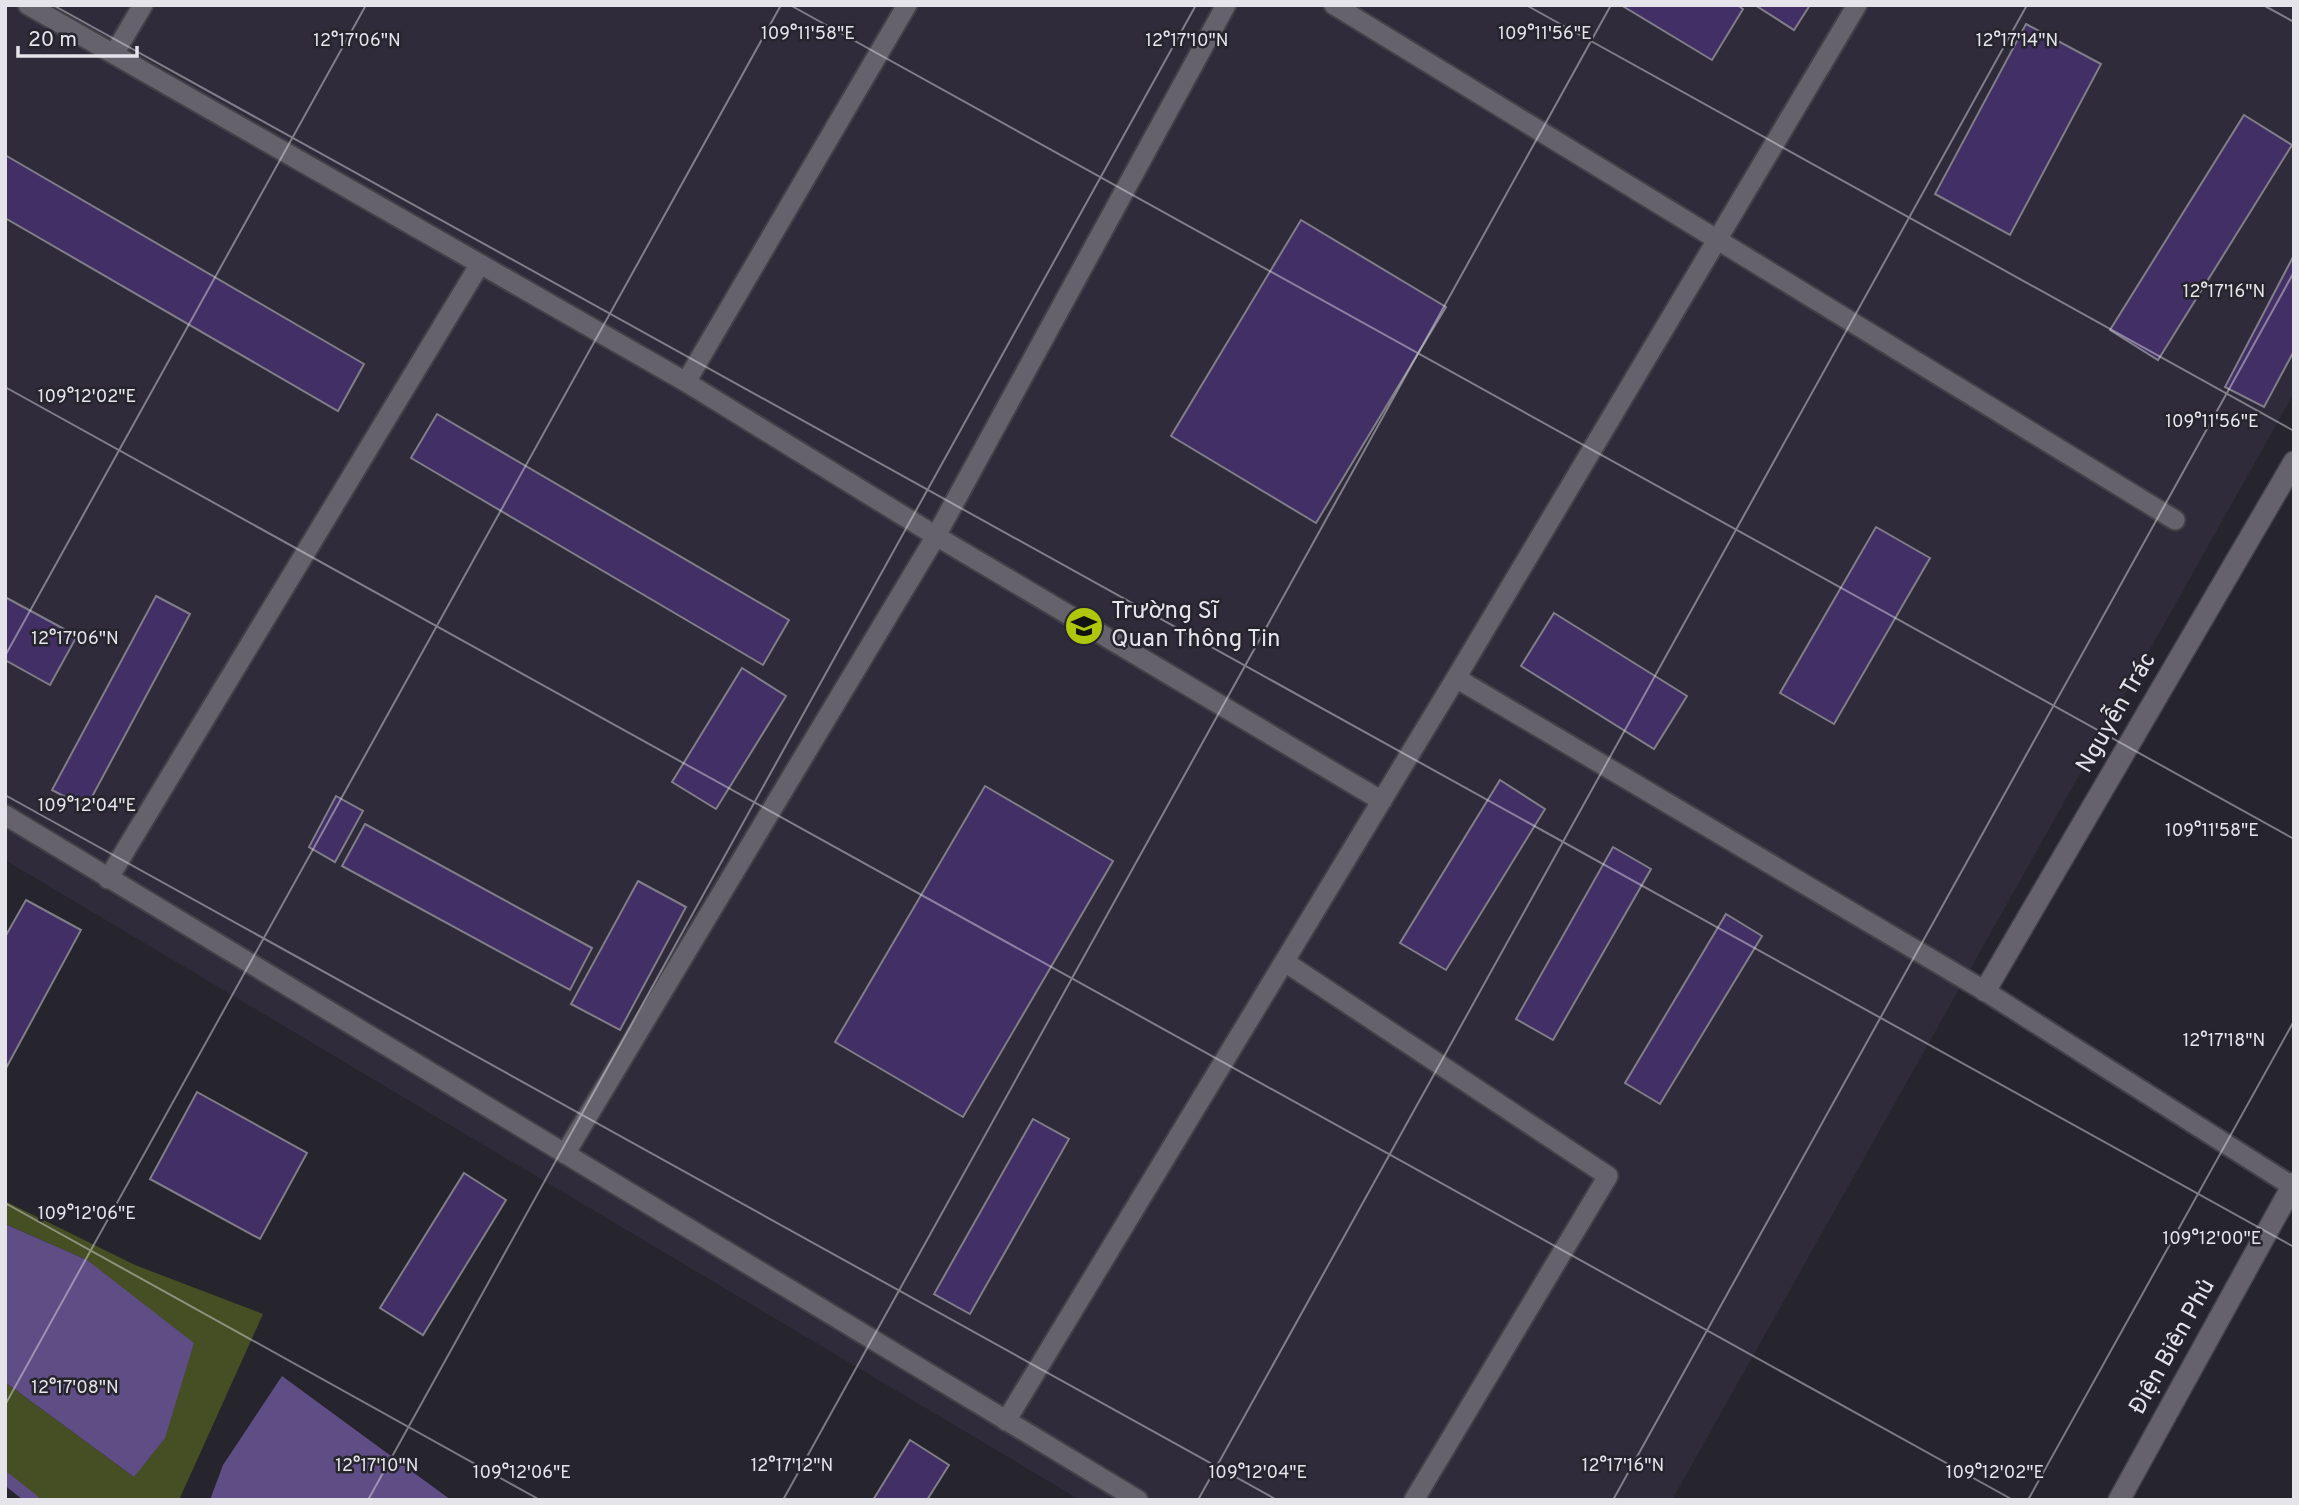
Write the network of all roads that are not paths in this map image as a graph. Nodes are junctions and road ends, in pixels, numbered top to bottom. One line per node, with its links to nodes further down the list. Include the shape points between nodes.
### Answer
1 (28, 5): 7 (lane)
2 (143, 5): 7 (lane)
3 (907, 5): 10 (lane)
4 (1226, 5): 13 (lane)
5 (1334, 5): 8 (lane)
6 (1857, 5): 8 (lane)
7 (114, 54): 9 (lane)
8 (1717, 239): 12 (lane); 14 (lane)
9 (480, 264): 10 (lane); 17 (lane)
10 (686, 382): 13 (lane)
11 (2294, 462): 19 (street, Nguyễn Trác)
12 (2175, 520)
13 (936, 536): 15 (lane); 20 (lane)
14 (1456, 678): 15 (lane); 19 (lane)
15 (1382, 801): 18 (lane)
16 (5, 815): 17 (lane)
17 (107, 879): 20 (lane)
18 (1285, 962): 22 (lane); 24 (lane, via 1608,1176)
19 (1985, 991): 21 (lane)
20 (565, 1154): 22 (lane)
21 (2293, 1185): 25 (street, Điện Biên Phủ)
22 (1006, 1421): 23 (lane)
23 (1138, 1500)
24 (1414, 1500)
25 (2119, 1500)

